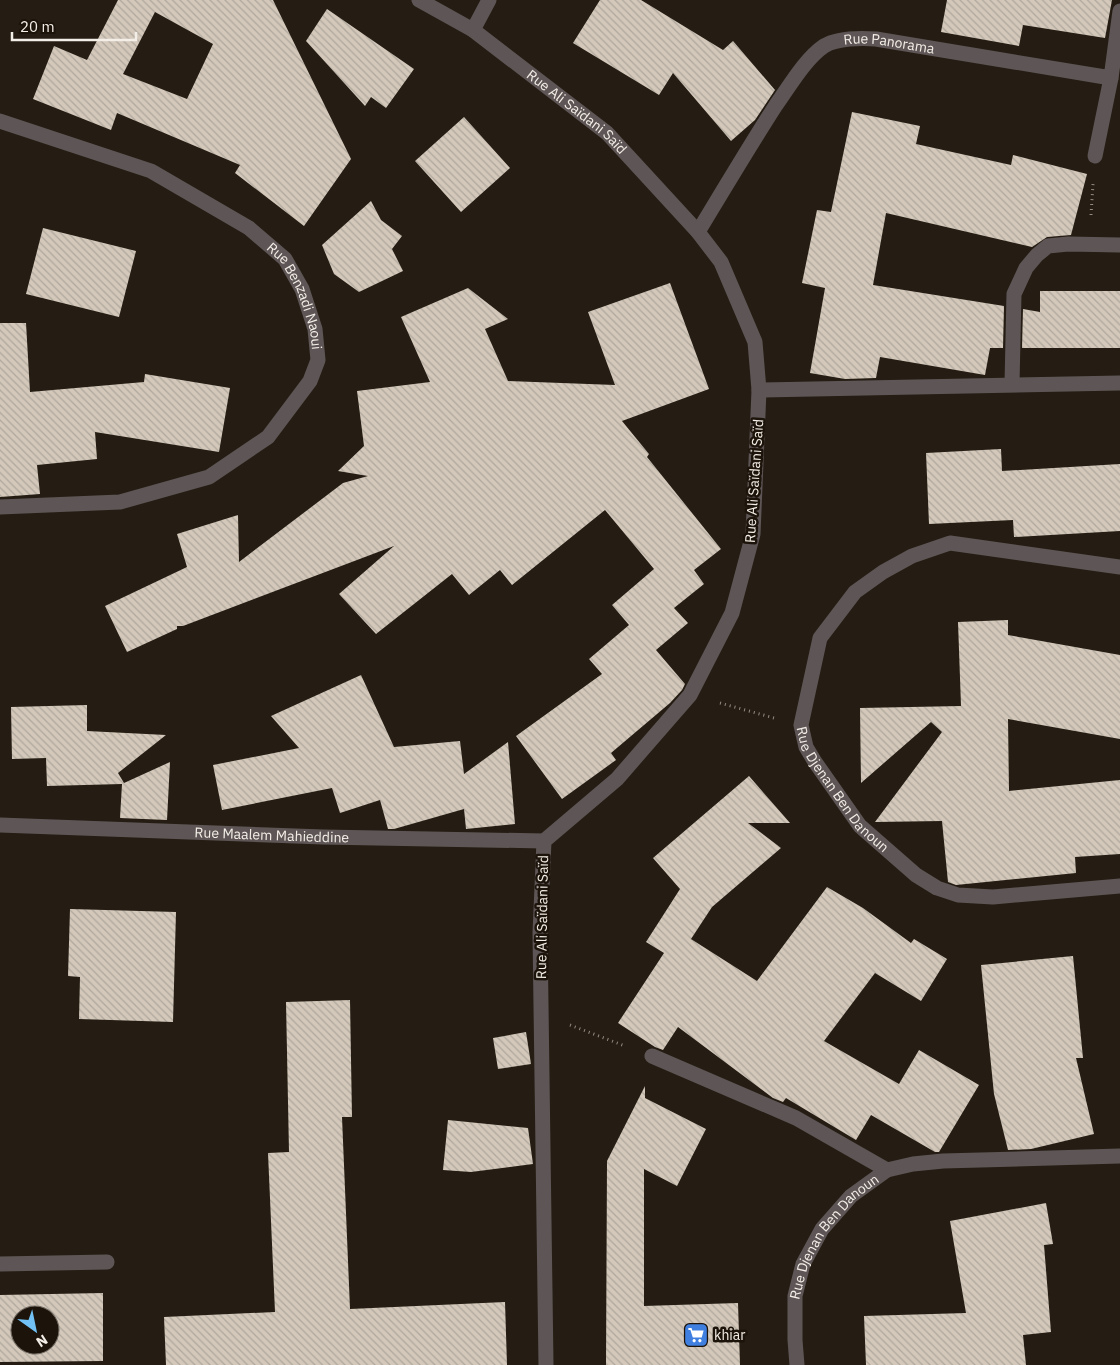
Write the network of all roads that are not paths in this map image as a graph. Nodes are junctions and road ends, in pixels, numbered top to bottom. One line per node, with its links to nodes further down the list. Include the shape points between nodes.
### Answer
1 (419, 0): 4 (street, Rue Ali Saïdani Saïd)
2 (489, 0): 4 (street)
3 (1120, 11): 5 (street)
4 (473, 30): 8 (street, Rue Ali Saïdani Saïd, via 607,133)
5 (1111, 78): 7 (street); 8 (street, Rue Panorama, via 876,39 858,38 826,45 792,82)
6 (0, 121): 13 (street, Rue Benzadi Naoui, via 151,171 249,228 285,259 302,289 316,329 318,360 310,381 268,437 209,477 120,502)
7 (1095, 156)
8 (698, 232): 12 (street, Rue Ali Saïdani Saïd, via 721,262 755,342)
9 (1120, 245): 11 (street, via 1048,246 1036,255 1014,294)
10 (1120, 383): 11 (street)
11 (1012, 384): 12 (street)
12 (759, 390): 16 (street, Rue Ali Saïdani Saïd, via 753,534 732,613 690,695 617,778)
13 (0, 507)
14 (1120, 567): 17 (street, Rue Djenan Ben Danoun, via 950,543 912,556 855,592 820,638 801,725 814,762 860,826 916,875 937,888 958,895 993,897)
15 (0, 826): 16 (street, Rue Maalem Mahieddine)
16 (544, 841): 23 (street, Rue Ali Saïdani Saïd, via 540,933)
17 (1120, 886)
18 (652, 1056): 20 (street, via 796,1118)
19 (1120, 1156): 20 (street, Rue Djenan Ben Danoun, via 943,1161)
20 (887, 1170): 24 (street, Rue Djenan Ben Danoun, via 851,1196 822,1229 804,1264 796,1296)
21 (107, 1262): 22 (street)
22 (0, 1264)
23 (546, 1365)
24 (797, 1365)

